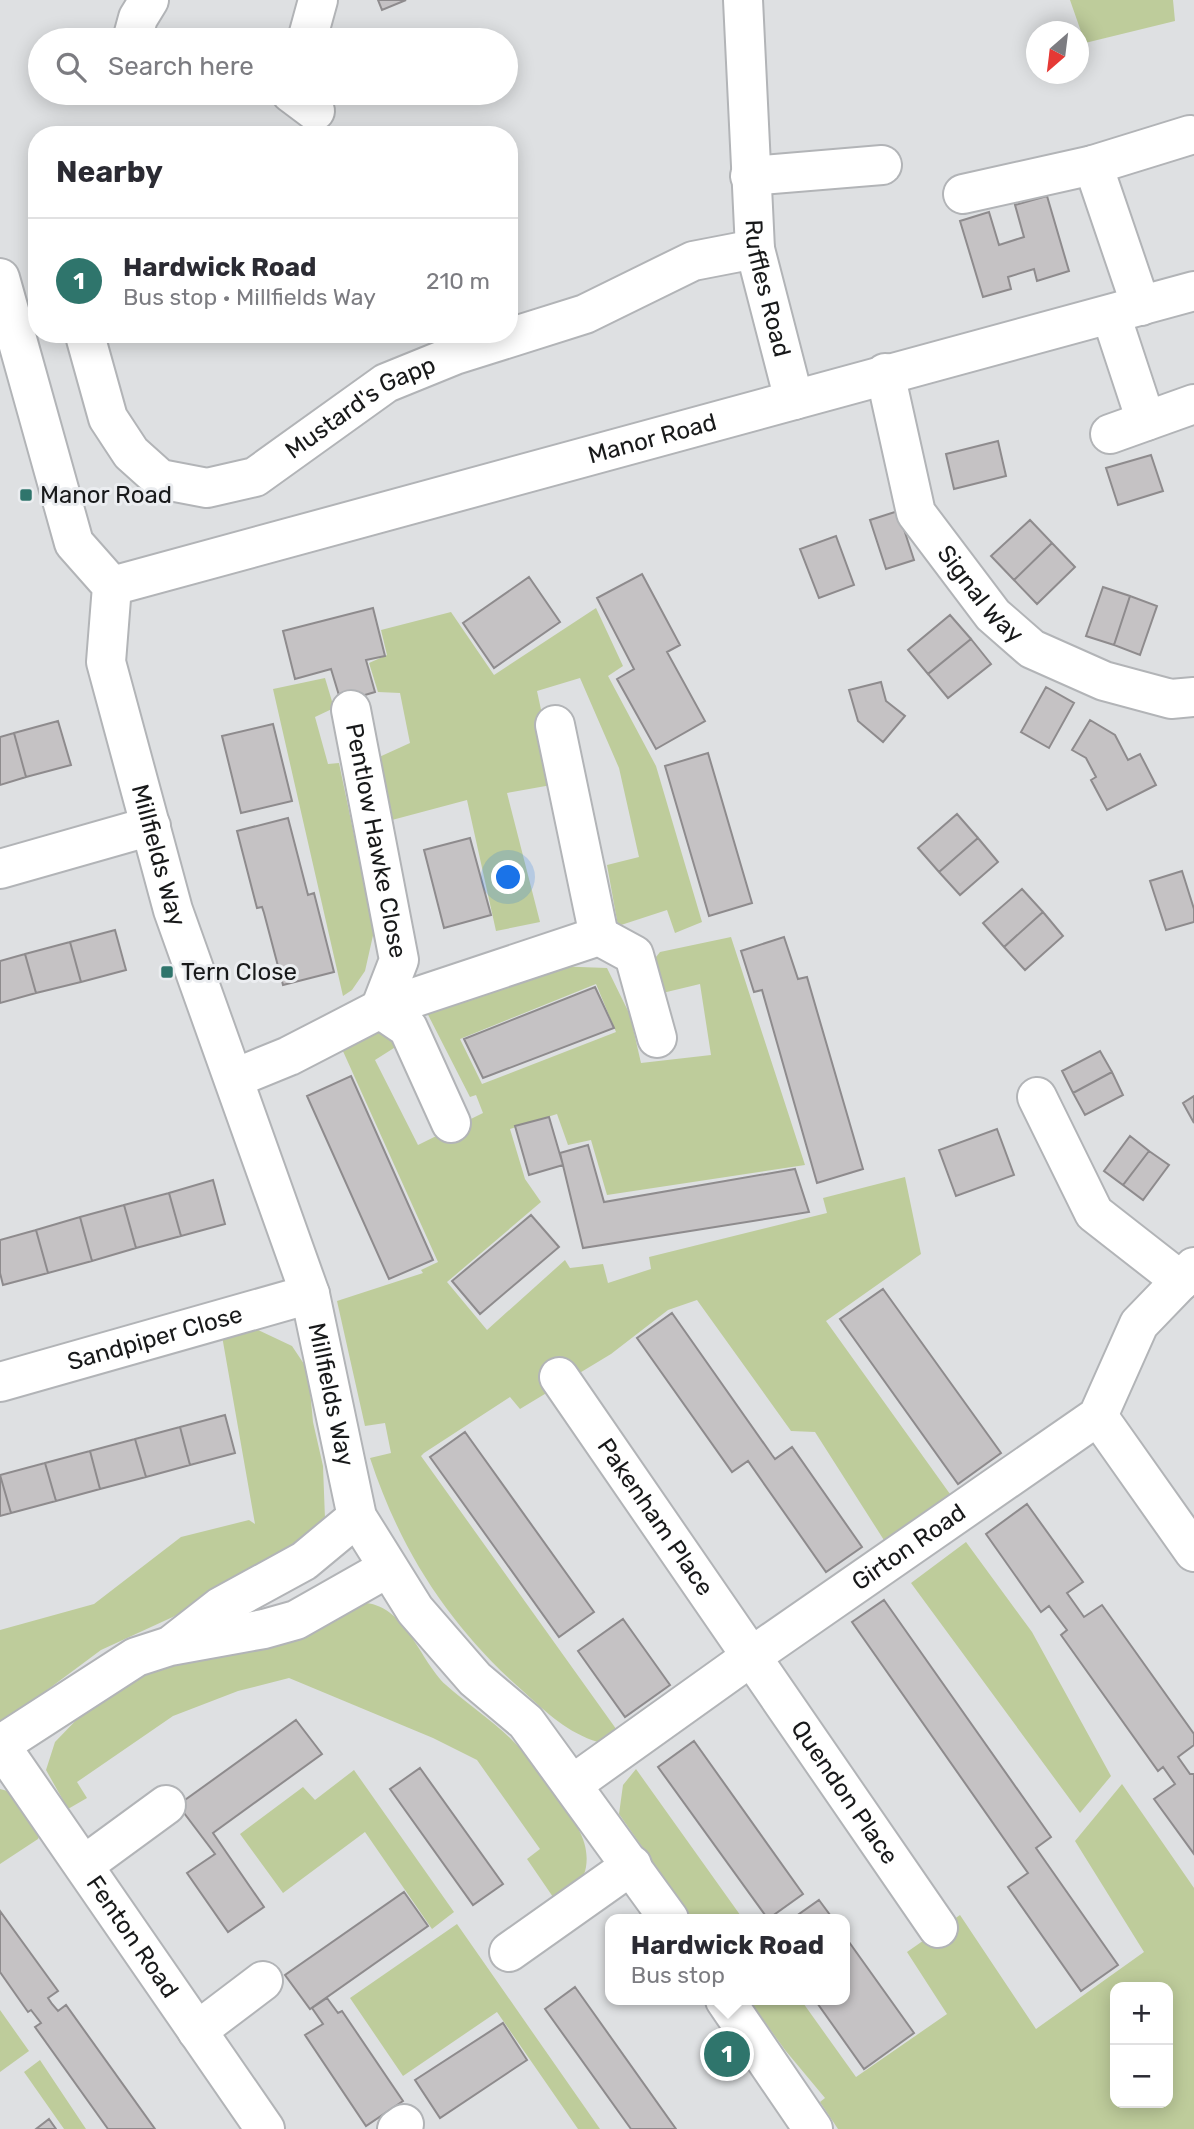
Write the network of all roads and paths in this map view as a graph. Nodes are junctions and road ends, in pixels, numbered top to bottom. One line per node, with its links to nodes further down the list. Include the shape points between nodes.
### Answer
1 (149, 0): 4 (street)
2 (743, 0): 9 (street, Ruffles Road)
3 (319, 1): 5 (street)
4 (135, 28)
5 (311, 28)
6 (1190, 135): 8 (street)
7 (881, 165): 9 (street)
8 (1093, 165): 10 (street); 14 (street)
9 (750, 176): 11 (street, Ruffles Road)
10 (963, 194)
11 (755, 249): 15 (street, Mustard's Gapp, via 693,261 585,314); 20 (street, Ruffles Road)
12 (0, 278): 18 (street)
13 (1194, 291): 14 (street, Manor Road)
14 (1126, 310): 19 (street, Manor Road); 22 (street)
15 (518, 335)
16 (87, 343): 17 (street, Mustard's Gapp, via 108,418 131,453 160,480 206,488 256,477 386,383)
17 (494, 343)
18 (9, 352): 24 (street, via 74,542)
19 (886, 373): 20 (street, Manor Road); 25 (street, Signal Way, via 916,513 993,615 1032,649 1104,681 1171,699)
20 (794, 400): 24 (street, Manor Road)
21 (1194, 404): 22 (street)
22 (1146, 421): 23 (street)
23 (1110, 434)
24 (111, 586): 28 (street, Millfields Way, via 106,662)
25 (1194, 697)
26 (351, 710): 31 (street, Pentlow Hawke Close, via 399,960)
27 (555, 725): 30 (street)
28 (150, 826): 29 (street); 33 (street, Millfields Way, via 173,910)
29 (0, 869)
30 (599, 936): 31 (street); 32 (street, via 634,955)
31 (380, 1009): 33 (street, via 289,1056); 35 (street, via 408,1028)
32 (657, 1038)
33 (235, 1077): 37 (street, Millfields Way)
34 (1037, 1097): 36 (street, via 1094,1213)
35 (451, 1123)
36 (1187, 1274): 40 (street, via 1139,1324)
37 (310, 1294): 39 (street, Sandpiper Close); 41 (street, Millfields Way)
38 (559, 1377): 45 (street, Pakenham Place)
39 (0, 1382)
40 (1098, 1416): 42 (street); 45 (street, Girton Road)
41 (357, 1517): 43 (street, Millfields Way); 44 (street, via 304,1561 220,1607)
42 (1194, 1552)
43 (386, 1569): 44 (street, via 296,1620); 47 (street, Millfields Way, via 440,1640 475,1679 526,1722)
44 (170, 1646): 46 (street, via 136,1657)
45 (752, 1656): 47 (street, Girton Road); 52 (street, Quendon Place)
46 (0, 1745): 49 (street, Fenton Road)
47 (573, 1784): 50 (street, Millfields Way)
48 (166, 1805): 49 (street)
49 (84, 1866): 56 (street, Fenton Road)
50 (632, 1866): 51 (street, Millfields Way); 53 (street)
51 (666, 1914)
52 (938, 1928)
53 (509, 1952)
54 (263, 1982): 56 (street)
55 (728, 2005): 58 (street)
56 (197, 2031): 57 (street, Fenton Road)
57 (265, 2129)
58 (813, 2129)

